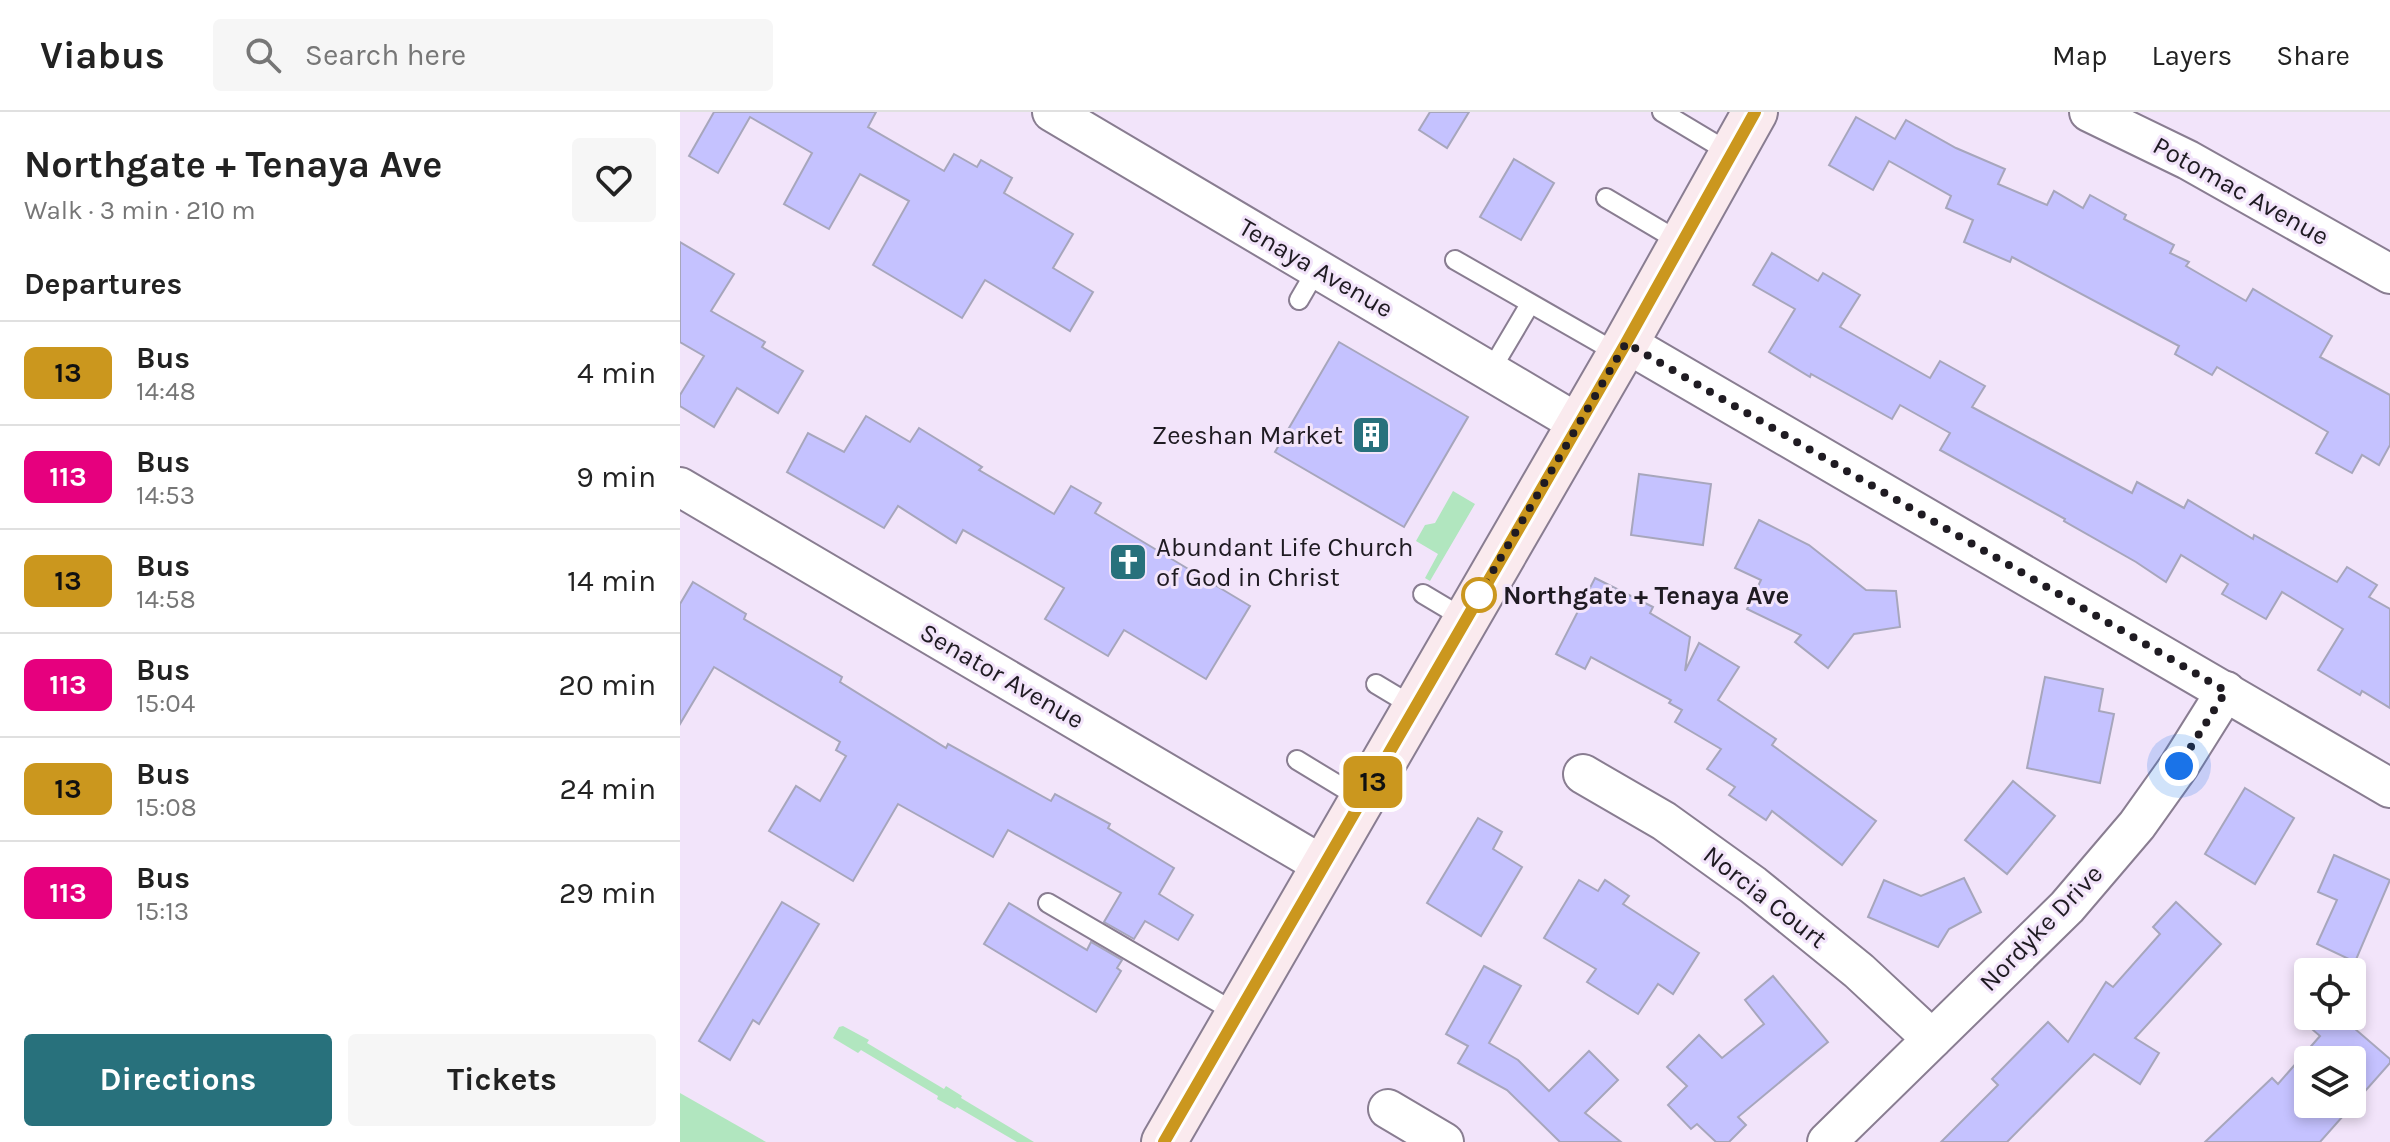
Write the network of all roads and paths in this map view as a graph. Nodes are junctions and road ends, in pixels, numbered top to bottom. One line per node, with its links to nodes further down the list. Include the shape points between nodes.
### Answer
1 (1052, 112): 12 (street, Tenaya Avenue, via 1308,284)
2 (1662, 112): 5 (lane)
3 (1755, 112): 5 (main road)
4 (2089, 112): 9 (street, Potomac Avenue, via 2188,160)
5 (1732, 154): 7 (main road)
6 (1606, 198): 7 (lane)
7 (1682, 243): 11 (main road)
8 (1455, 260): 10 (lane)
9 (2390, 274)
10 (1530, 304): 11 (lane); 12 (lane)
11 (1623, 348): 13 (main road); 18 (street)
12 (1491, 370): 13 (street, Tenaya Avenue)
13 (1579, 424): 16 (main road)
14 (680, 487): 24 (street, Senator Avenue)
15 (1423, 594): 16 (lane)
16 (1465, 619): 19 (main road)
17 (1376, 684): 19 (lane)
18 (2226, 691): 22 (street); 27 (street, Nordyke Drive, via 2137,825 2067,907)
19 (1416, 708): 23 (main road)
20 (1297, 760): 23 (lane)
21 (1583, 774): 27 (street, Norcia Court, via 1664,821 1753,885)
22 (2390, 788)
23 (1363, 800): 24 (main road)
24 (1324, 866): 26 (main road)
25 (1048, 903): 26 (lane)
26 (1238, 1014): 29 (main road)
27 (1932, 1039): 31 (street, Nordyke Drive)
28 (1388, 1109): 30 (street)
29 (1164, 1142)
30 (1444, 1142)
31 (1827, 1142)

